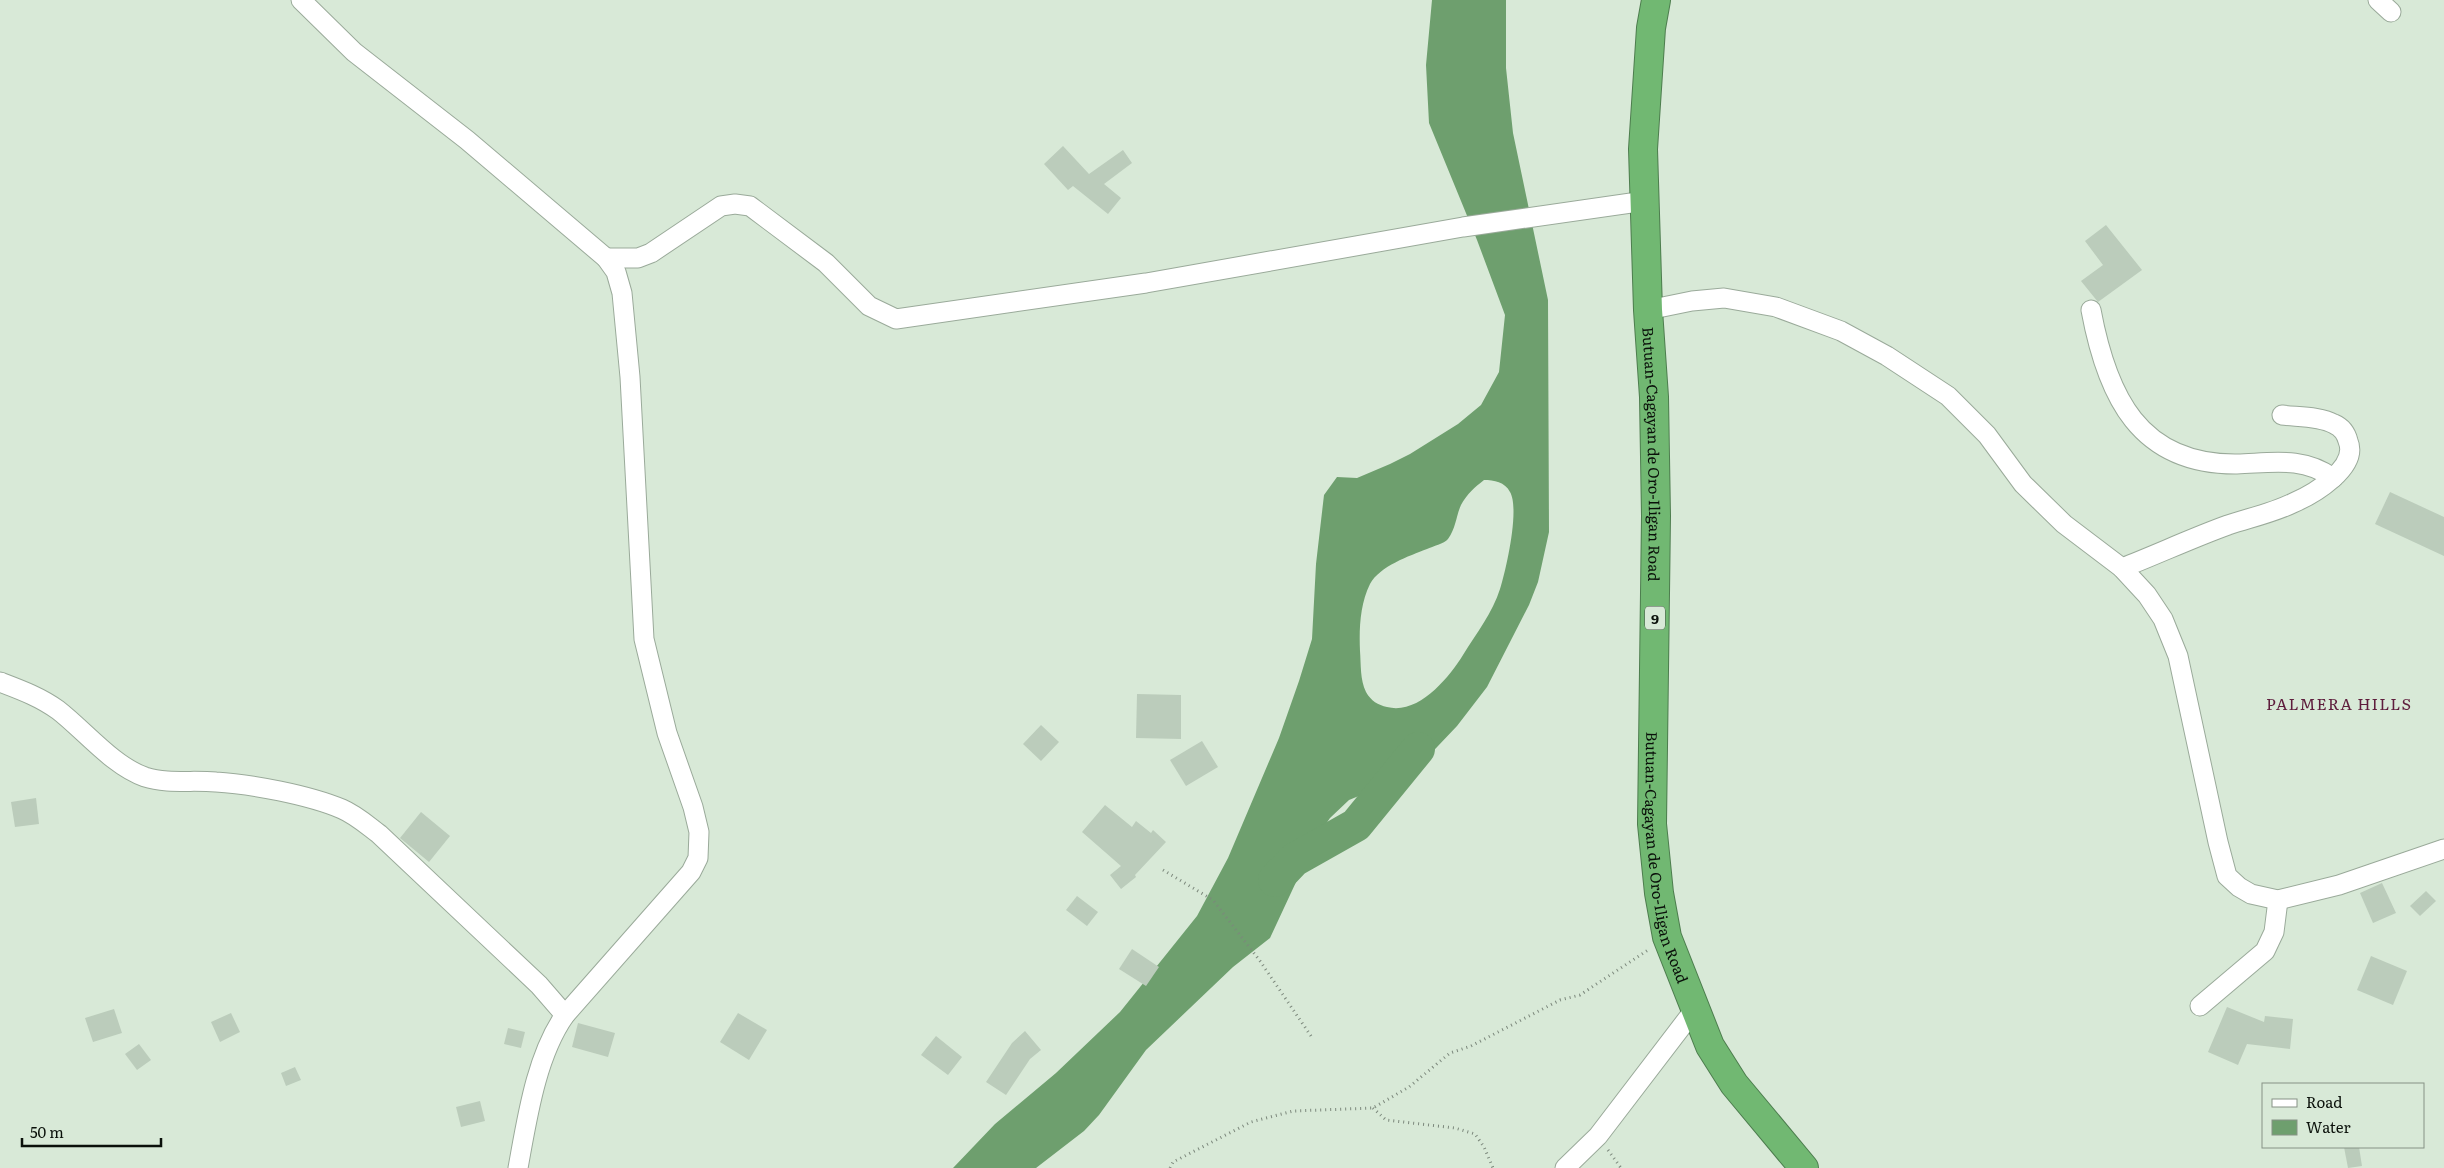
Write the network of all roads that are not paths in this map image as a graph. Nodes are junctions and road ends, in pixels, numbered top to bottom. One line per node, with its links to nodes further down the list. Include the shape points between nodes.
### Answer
1 (302, 0): 4 (street, via 354,52 467,140)
2 (1656, 0): 3 (highway, Butuan-Cagayan de Oro-Iligan Road / 9, via 1646,89)
3 (1645, 201): 4 (street, via 1536,215 1146,283 896,319 869,306 826,263 750,206 720,206 651,253 638,258); 5 (highway, Butuan-Cagayan de Oro-Iligan Road / 9)
4 (606, 258): 15 (street, via 616,272 622,293 630,377 644,639 667,733 693,807 699,850 691,872)
5 (1648, 310): 9 (street, via 1724,298 1776,307 1841,331 1948,396 1986,435 2023,484 2057,518); 14 (highway, Butuan-Cagayan de Oro-Iligan Road / 9, via 1656,467 1652,824 1667,937)
6 (2091, 310): 8 (street, via 2107,370 2125,408 2140,430 2151,439 2175,452 2206,462 2238,464 2280,460 2314,467)
7 (2282, 414): 8 (street, via 2332,422 2346,434 2351,447 2350,456)
8 (2332, 478): 9 (street, via 2293,503)
9 (2122, 568): 12 (street, via 2147,595 2178,656 2228,876 2251,894)
10 (0, 682): 15 (street, via 32,694 58,710 125,766 142,776 168,781 225,782 270,790 326,803 358,817 380,834 539,985)
11 (2444, 849): 12 (street, via 2340,885)
12 (2278, 900): 13 (street, via 2274,932 2264,951)
13 (2200, 1006)
14 (1695, 1009): 17 (street, via 1598,1136); 18 (highway, Butuan-Cagayan de Oro-Iligan Road / 9, via 1710,1046 1734,1084)
15 (565, 1015): 16 (street, via 542,1056)
16 (518, 1168)
17 (1565, 1168)
18 (1804, 1168)

